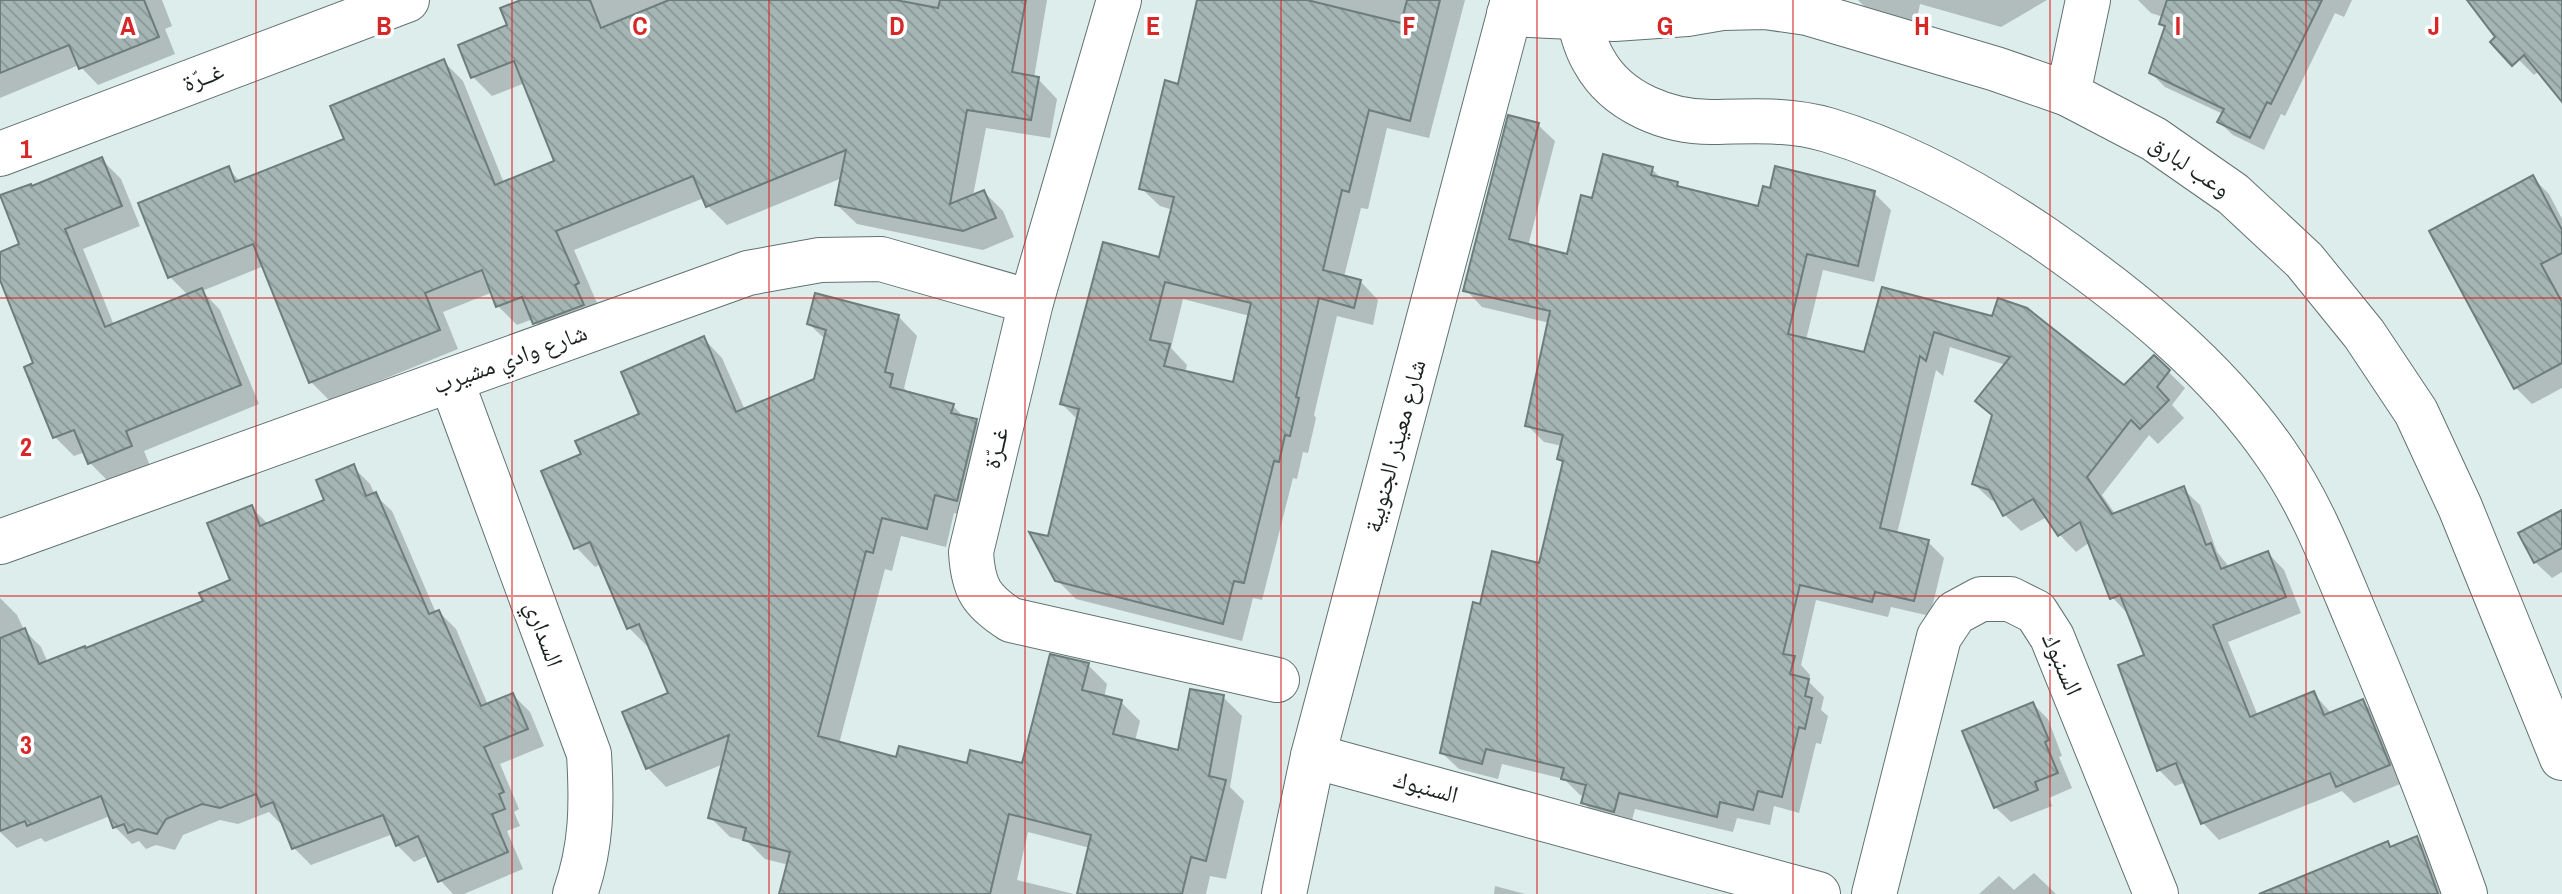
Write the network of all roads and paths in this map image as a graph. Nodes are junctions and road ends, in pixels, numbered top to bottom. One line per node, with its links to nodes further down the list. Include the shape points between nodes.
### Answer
1 (407, 0): 5 (street, غــرّة)
2 (1119, 0): 9 (street, غــرّة)
3 (2088, 0): 7 (street)
4 (1511, 7): 6 (street, وعب لبارق); 14 (street, شارع معيذر الجنوبية)
5 (358, 8): 8 (street, غــرّة)
6 (1578, 17): 7 (street, وعب لبارق, via 1651,18 1765,7 1807,13); 21 (street, via 1593,60 1631,100 1691,121 1792,123 1827,130 1936,174 2042,238 2107,285 2198,364 2277,455 2317,525)
7 (2068, 94): 13 (street, وعب لبارق, via 2154,139 2233,194 2304,260 2364,334 2416,412)
8 (0, 154)
9 (1031, 302): 10 (street, شارع وادي مشيرب, via 881,259 820,260 748,273); 12 (street, غــرّة, via 971,552 979,594 1011,620)
10 (451, 380): 11 (street, شارع وادي مشيرب); 16 (street, السداري, via 589,754 592,807 585,865)
11 (4, 528)
12 (1277, 680)
13 (2550, 703): 15 (street, وعب لبارق)
14 (1313, 756): 17 (street, شارع معيذر الجنوبية); 18 (street, السنبوك)
15 (2562, 758)
16 (575, 894)
17 (1284, 894)
18 (1818, 894)
19 (1874, 894): 20 (street, السنبوك, via 1939,637 1955,613 1981,599 2010,599 2036,612 2052,637)
20 (2156, 894)
21 (2465, 894)

